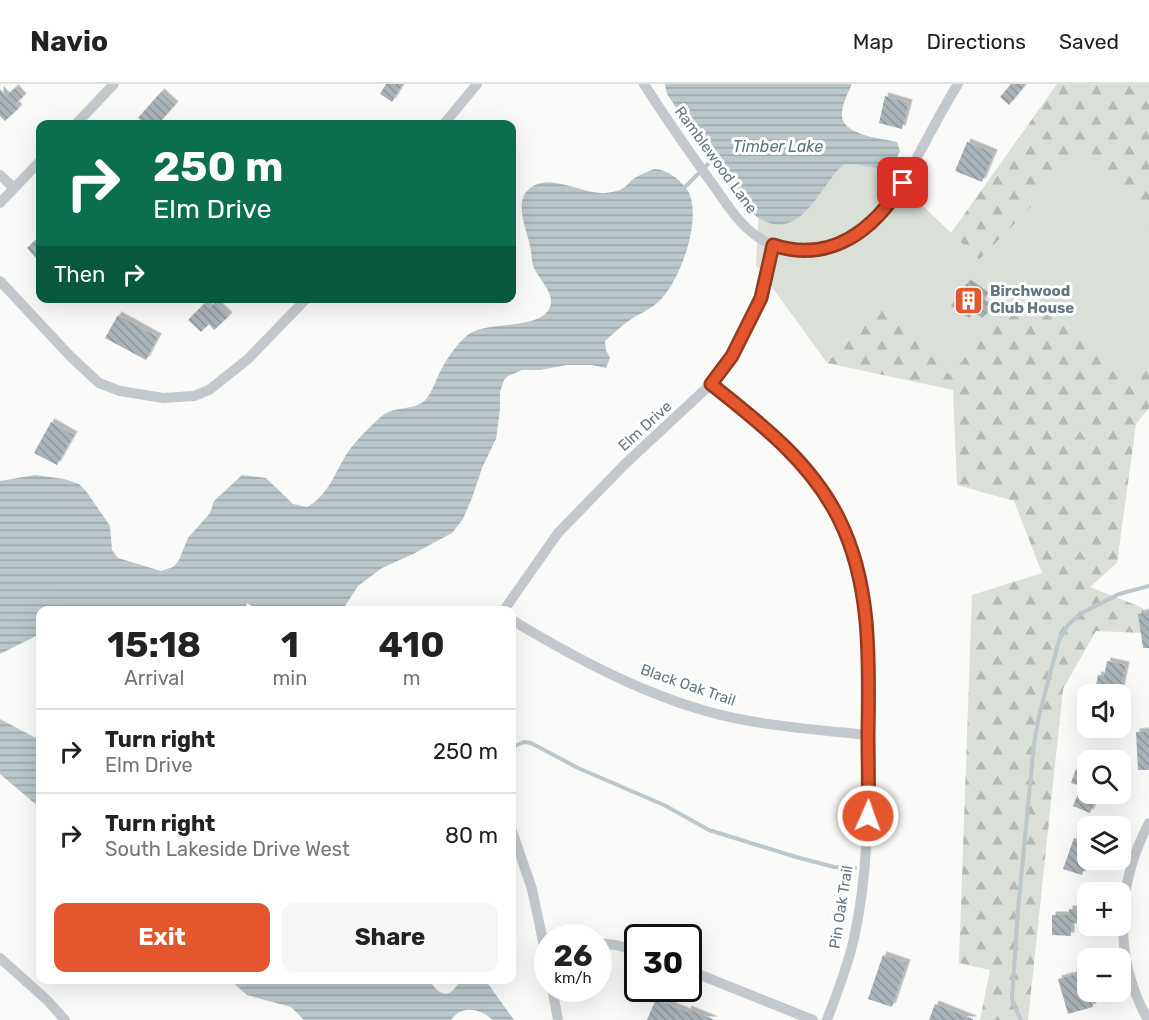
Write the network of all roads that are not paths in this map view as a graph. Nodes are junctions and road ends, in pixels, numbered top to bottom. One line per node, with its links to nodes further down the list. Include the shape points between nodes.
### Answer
1 (114, 84): 5 (street)
2 (477, 84): 6 (street)
3 (644, 84): 11 (street, Ramblewood Lane, via 738,218)
4 (958, 84): 11 (street, via 895,196 867,228 826,248 798,251)
5 (80, 120)
6 (447, 120)
7 (36, 165): 9 (street)
8 (0, 175): 9 (street)
9 (14, 188): 10 (street)
10 (0, 202)
11 (773, 245): 14 (street, Elm Drive, via 761,298 732,356)
12 (0, 281): 13 (street, via 99,383 152,398 189,396 209,390 236,370)
13 (303, 303)
14 (711, 384): 15 (street, Elm Drive, via 558,533); 17 (street, Pin Oak Trail, via 773,434 818,485 852,548 861,583 869,663)
15 (507, 606)
16 (516, 622): 17 (street, Black Oak Trail, via 565,652 666,697 749,721)
17 (868, 735): 27 (street, Pin Oak Trail, via 868,816 862,889 854,938)
18 (1149, 823): 28 (street, via 1132,861 1122,916 1130,980)
19 (516, 843): 20 (street)
20 (540, 924)
21 (0, 958): 24 (street)
22 (702, 976): 26 (street)
23 (555, 1002): 25 (street)
24 (65, 1020)
25 (558, 1020)
26 (813, 1020)
27 (827, 1020)
28 (1148, 1020)

